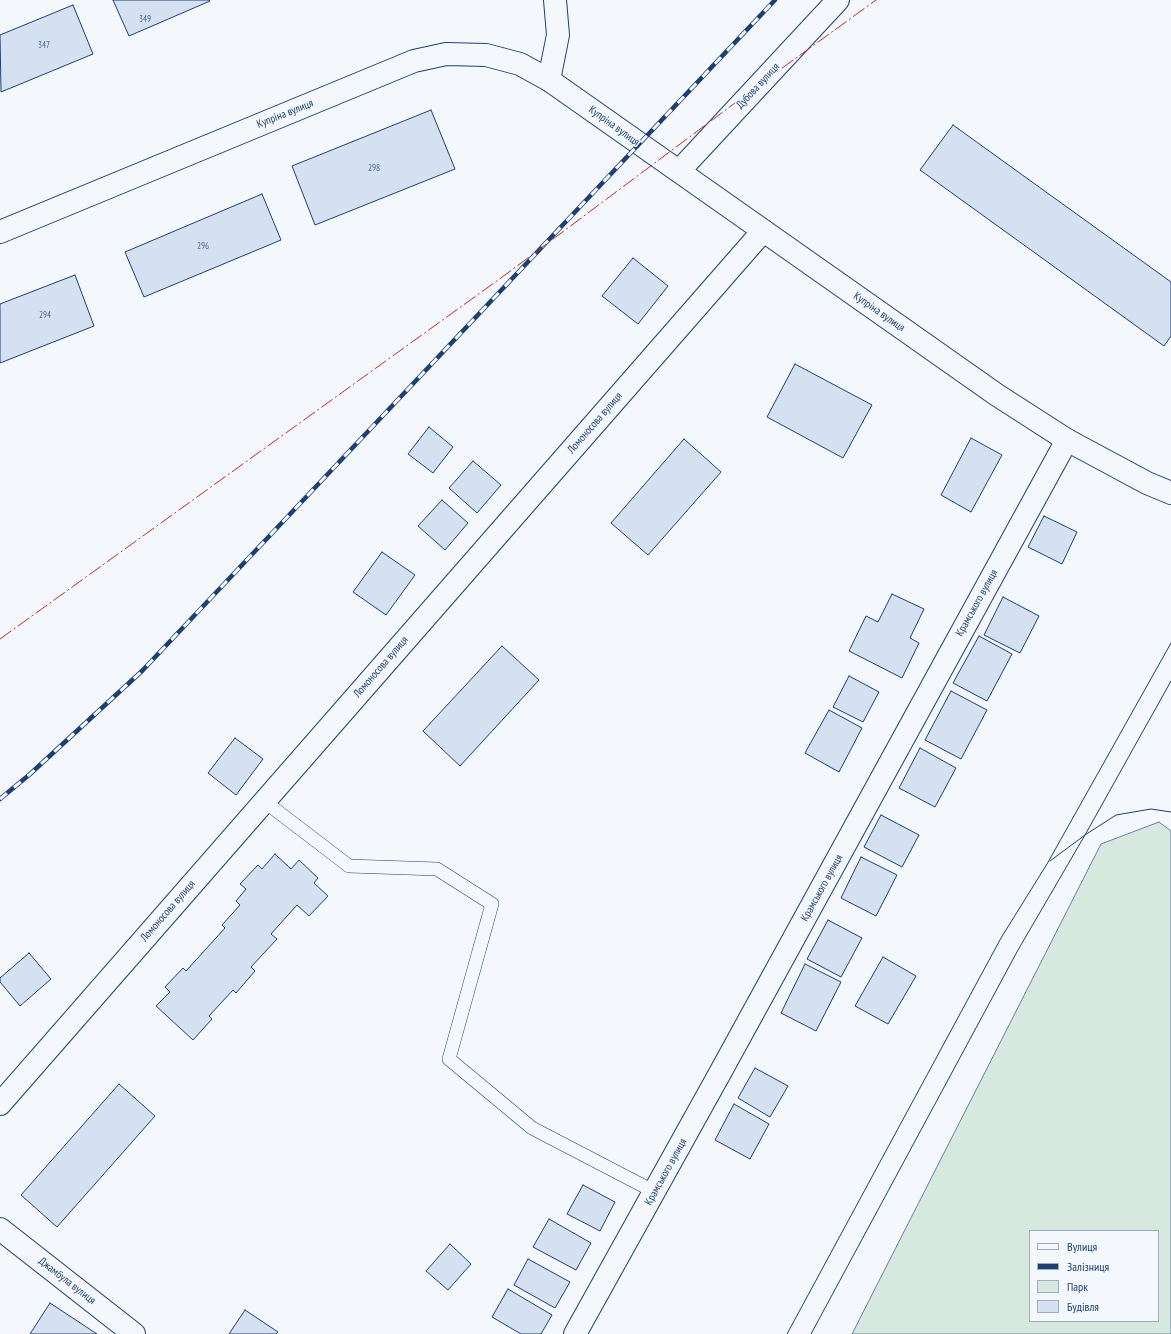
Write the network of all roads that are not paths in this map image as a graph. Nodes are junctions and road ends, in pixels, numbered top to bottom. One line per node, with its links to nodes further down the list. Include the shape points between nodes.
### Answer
1 (556, 0): 3 (street, via 558,35)
2 (838, 0): 4 (street, Дубова вулиця)
3 (549, 80): 4 (street, Купріна вулиця); 6 (street, Купріна вулиця, via 520,64 486,55 446,54 414,61)
4 (679, 171): 5 (street, Купріна вулиця)
5 (763, 231): 7 (street, Купріна вулиця, via 997,395); 9 (street, Ломоносова вулиця)
6 (0, 232)
7 (1067, 440): 8 (street, Купріна вулиця); 11 (street, Крамського вулиця)
8 (1171, 493)
9 (264, 801): 10 (street, Ломоносова вулиця); 11 (lane, via 349,866 437,869 492,904 449,1059 532,1128)
10 (0, 1104)
11 (654, 1192): 14 (street, Крамського вулиця)
12 (0, 1229): 13 (street, Джамбула вулиця)
13 (134, 1334)
14 (575, 1334)

